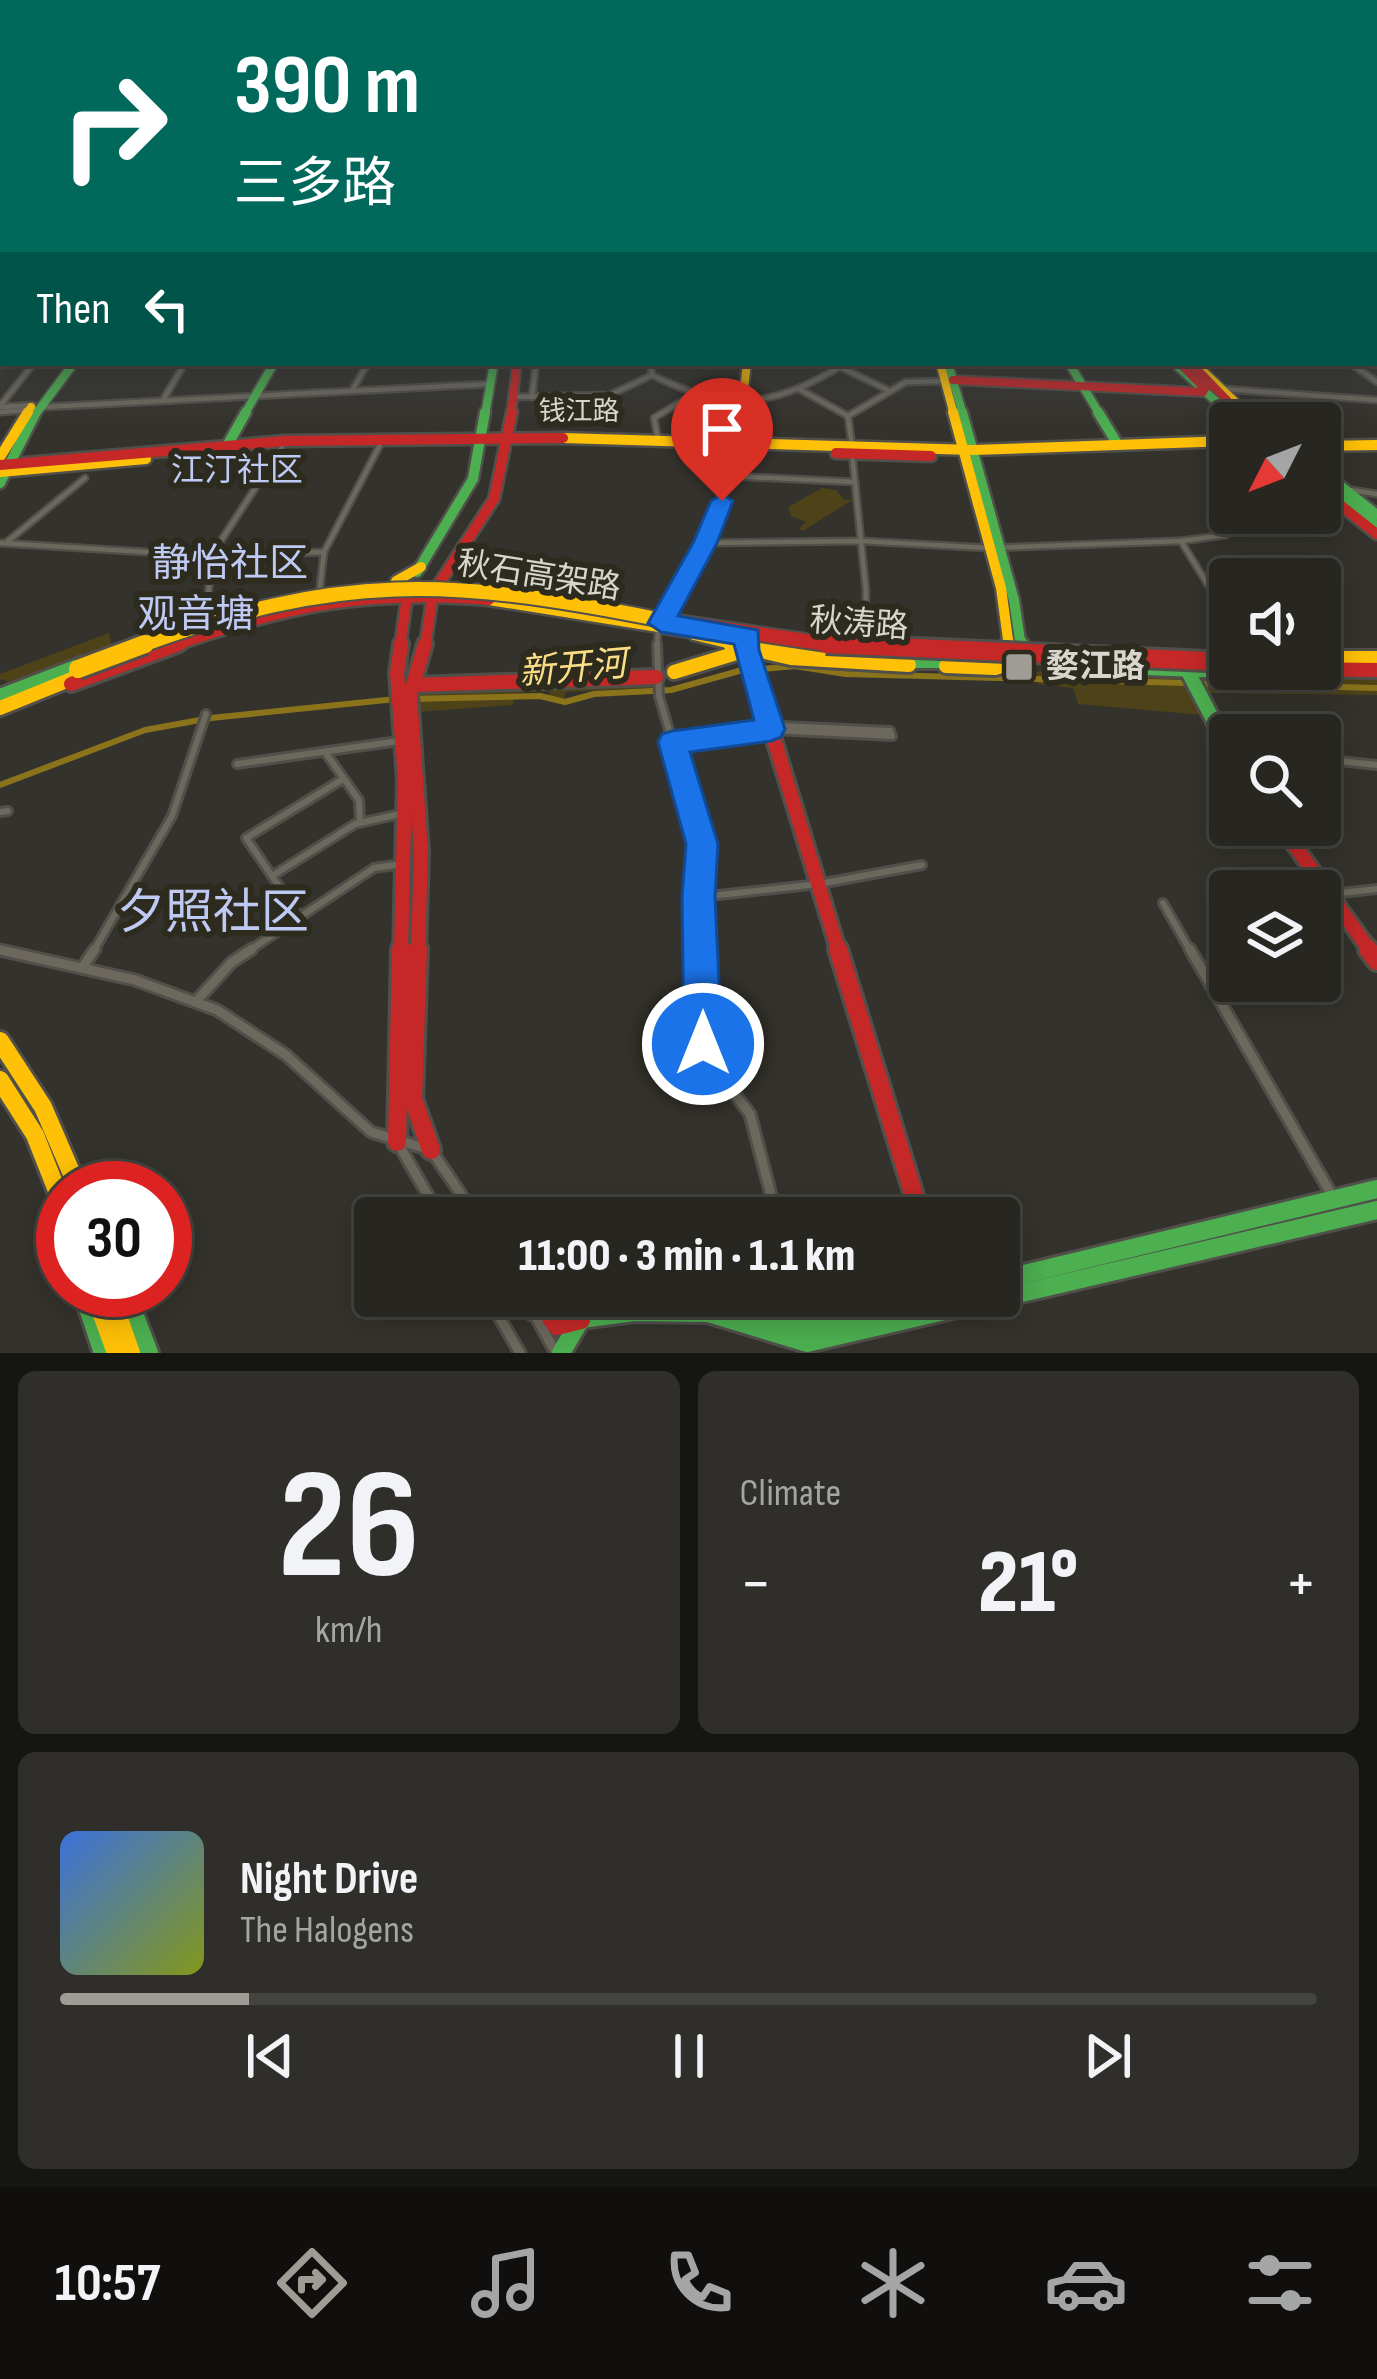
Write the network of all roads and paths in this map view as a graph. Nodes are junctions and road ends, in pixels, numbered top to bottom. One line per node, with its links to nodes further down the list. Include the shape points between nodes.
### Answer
1 (32, 366): 34 (street)
2 (62, 366): 33 (main road)
3 (71, 366): 33 (main road)
4 (183, 366): 29 (street)
5 (275, 366): 23 (main road)
6 (366, 366): 20 (street)
7 (493, 366): 18 (main road)
8 (517, 366): 28 (main road)
9 (536, 366): 26 (street)
10 (650, 366): 17 (street)
11 (746, 366): 27 (main road)
12 (841, 366): 21 (street)
13 (845, 366): 22 (street)
14 (1071, 366): 19 (main road)
15 (946, 372): 19 (main road); 22 (street); 50 (main road)
16 (1192, 373): 19 (main road); 24 (main road); 31 (main road)
17 (652, 375): 25 (street); 26 (street, via 610,395)
18 (488, 384): 20 (street); 37 (main road)
19 (1082, 387): 43 (main road)
20 (353, 389): 23 (street)
21 (799, 389): 27 (street, via 780,398); 35 (street)
22 (890, 391): 35 (street)
23 (260, 394): 29 (street); 46 (main road)
24 (1226, 394): 30 (street); 32 (main road)
25 (692, 395): 27 (street); 36 (street, via 656,416)
26 (532, 397): 28 (street)
27 (740, 397): 45 (main road)
28 (512, 398): 38 (main road)
29 (163, 400): 33 (street)
30 (1377, 400)
31 (1228, 402)
32 (1233, 402)
33 (33, 407): 34 (street); 52 (main road)
34 (0, 408)
35 (848, 416): 48 (street)
36 (658, 439): 38 (main road, 钱江路); 45 (main road, 钱江路)
37 (479, 441): 38 (main road, 钱江路); 42 (main road, 钱江路); 46 (main road, 钱江路); 67 (main road, via 469,492)
38 (507, 441): 45 (main road, 钱江路); 70 (main road, via 487,515)
39 (1377, 442): 40 (main road)
40 (1341, 443)
41 (1209, 444): 43 (main road, 钱江路)
42 (380, 445): 47 (main road, 钱江路); 65 (street)
43 (1118, 445): 50 (main road, 钱江路)
44 (1209, 445): 50 (main road, 钱江路)
45 (738, 446): 48 (main road, 钱江路); 53 (street)
46 (230, 447): 47 (main road, 钱江路); 49 (main road, 钱江路)
47 (282, 447): 66 (street)
48 (852, 450): 50 (main road, 钱江路); 55 (street)
49 (166, 453): 51 (main road); 52 (main road, 钱江路)
50 (970, 453): 64 (main road)
51 (35, 466)
52 (2, 469)
53 (730, 476): 55 (street); 63 (street)
54 (85, 478): 62 (street)
55 (856, 482): 60 (street)
56 (1341, 494): 58 (main road)
57 (1341, 494): 58 (main road)
58 (1376, 517)
59 (1228, 534): 61 (street)
60 (861, 541): 63 (street); 64 (street); 76 (street)
61 (1181, 541): 64 (street); 69 (street)
62 (4, 542): 66 (street)
63 (705, 543): 74 (street)
64 (994, 547): 77 (main road)
65 (324, 552): 66 (street); 68 (street)
66 (212, 556): 73 (street)
67 (408, 581): 68 (main road, 秋涛路); 70 (main road, 秋涛路); 87 (main road); 89 (main road, 秋涛路, via 244,620)
68 (320, 587): 73 (main road, 秋涛路)
69 (1209, 587)
70 (435, 590): 74 (main road, 秋涛路, via 502,592); 87 (main road)
71 (530, 598): 76 (main road, bridge, via 857,641); 79 (main road, 秋石高架路, bridge, via 796,642); 88 (main road, 秋石高架路, bridge, via 395,586 277,600 217,616)
72 (562, 609): 78 (main road, bridge, via 769,649); 80 (main road, 秋石高架路, bridge, via 812,649); 88 (main road, 秋石高架路, bridge, via 444,590 326,596 211,622)
73 (206, 617): 89 (main road, 秋涛路)
74 (660, 626): 75 (main road, 秋涛路); 75 (main road, 秋涛路); 86 (street)
75 (749, 655): 76 (main road, 秋涛路); 86 (main road); 93 (main road)
76 (864, 655): 77 (main road, 秋涛路); 78 (main road, 秋涛路)
77 (1016, 656): 78 (main road, 秋涛路); 85 (main road, 秋涛路)
78 (966, 661)
79 (1209, 661)
80 (1209, 661)
81 (1341, 663): 83 (main road)
82 (1209, 667): 85 (main road, 秋涛路)
83 (1377, 667): 84 (main road); 85 (main road, 秋涛路)
84 (1341, 668)
85 (1189, 672): 91 (main road)
86 (662, 683): 87 (main road); 94 (street)
87 (407, 692): 92 (main road)
88 (24, 695): 89 (main road, 秋石高架路)
89 (0, 704)
90 (206, 714): 116 (street, via 146,874)
91 (1211, 714)
92 (405, 727): 95 (street); 100 (main road); 121 (main road, via 420,831 412,1099)
93 (771, 729): 93 (street, via 786,732 892,736 890,731); 94 (street); 107 (main road)
94 (672, 742): 110 (street, via 702,844)
95 (325, 752): 97 (street); 99 (street)
96 (1341, 762): 98 (street)
97 (237, 764)
98 (1377, 766)
99 (343, 779): 101 (street, via 359,800); 106 (street, via 246,838)
100 (404, 813): 101 (street); 103 (main road)
101 (361, 822): 106 (street)
102 (1296, 846): 105 (main road)
103 (402, 864): 113 (street, via 374,868); 120 (main road)
104 (922, 865): 107 (street)
105 (1314, 870)
106 (272, 876): 113 (street)
107 (819, 884): 110 (street); 128 (main road)
108 (1377, 889): 109 (street)
109 (1341, 893)
110 (699, 897): 127 (street, via 703,1044 750,1114)
111 (1163, 903): 129 (street)
112 (1341, 907): 115 (main road)
113 (300, 917): 117 (street, via 232,962)
114 (0, 950): 116 (street)
115 (1377, 961)
116 (82, 968): 117 (street)
117 (197, 1000): 120 (street, via 286,1055 371,1132)
118 (0, 1041): 123 (main road)
119 (0, 1080): 122 (main road)
120 (397, 1142): 121 (street); 125 (street)
121 (431, 1150): 126 (street)
122 (45, 1161)
123 (66, 1161)
124 (1377, 1189): 129 (main road)
125 (429, 1197)
126 (463, 1197)
127 (772, 1197)
128 (915, 1197)
129 (1334, 1201): 131 (main road)
130 (1377, 1210): 132 (main road)
131 (1020, 1275)
132 (1020, 1289)
133 (91, 1317): 145 (main road)
134 (103, 1317): 146 (main road)
135 (118, 1317): 147 (main road)
136 (135, 1317): 148 (main road)
137 (499, 1317): 149 (street)
138 (537, 1317): 150 (street)
139 (551, 1317): 143 (main road, via 556,1325)
140 (755, 1317): 144 (main road)
141 (872, 1317): 144 (main road)
142 (897, 1317): 144 (main road)
143 (581, 1319): 144 (main road, via 729,1316); 150 (main road)
144 (806, 1341)
145 (103, 1353)
146 (116, 1353)
147 (131, 1353)
148 (149, 1353)
149 (520, 1353)
150 (559, 1353)

